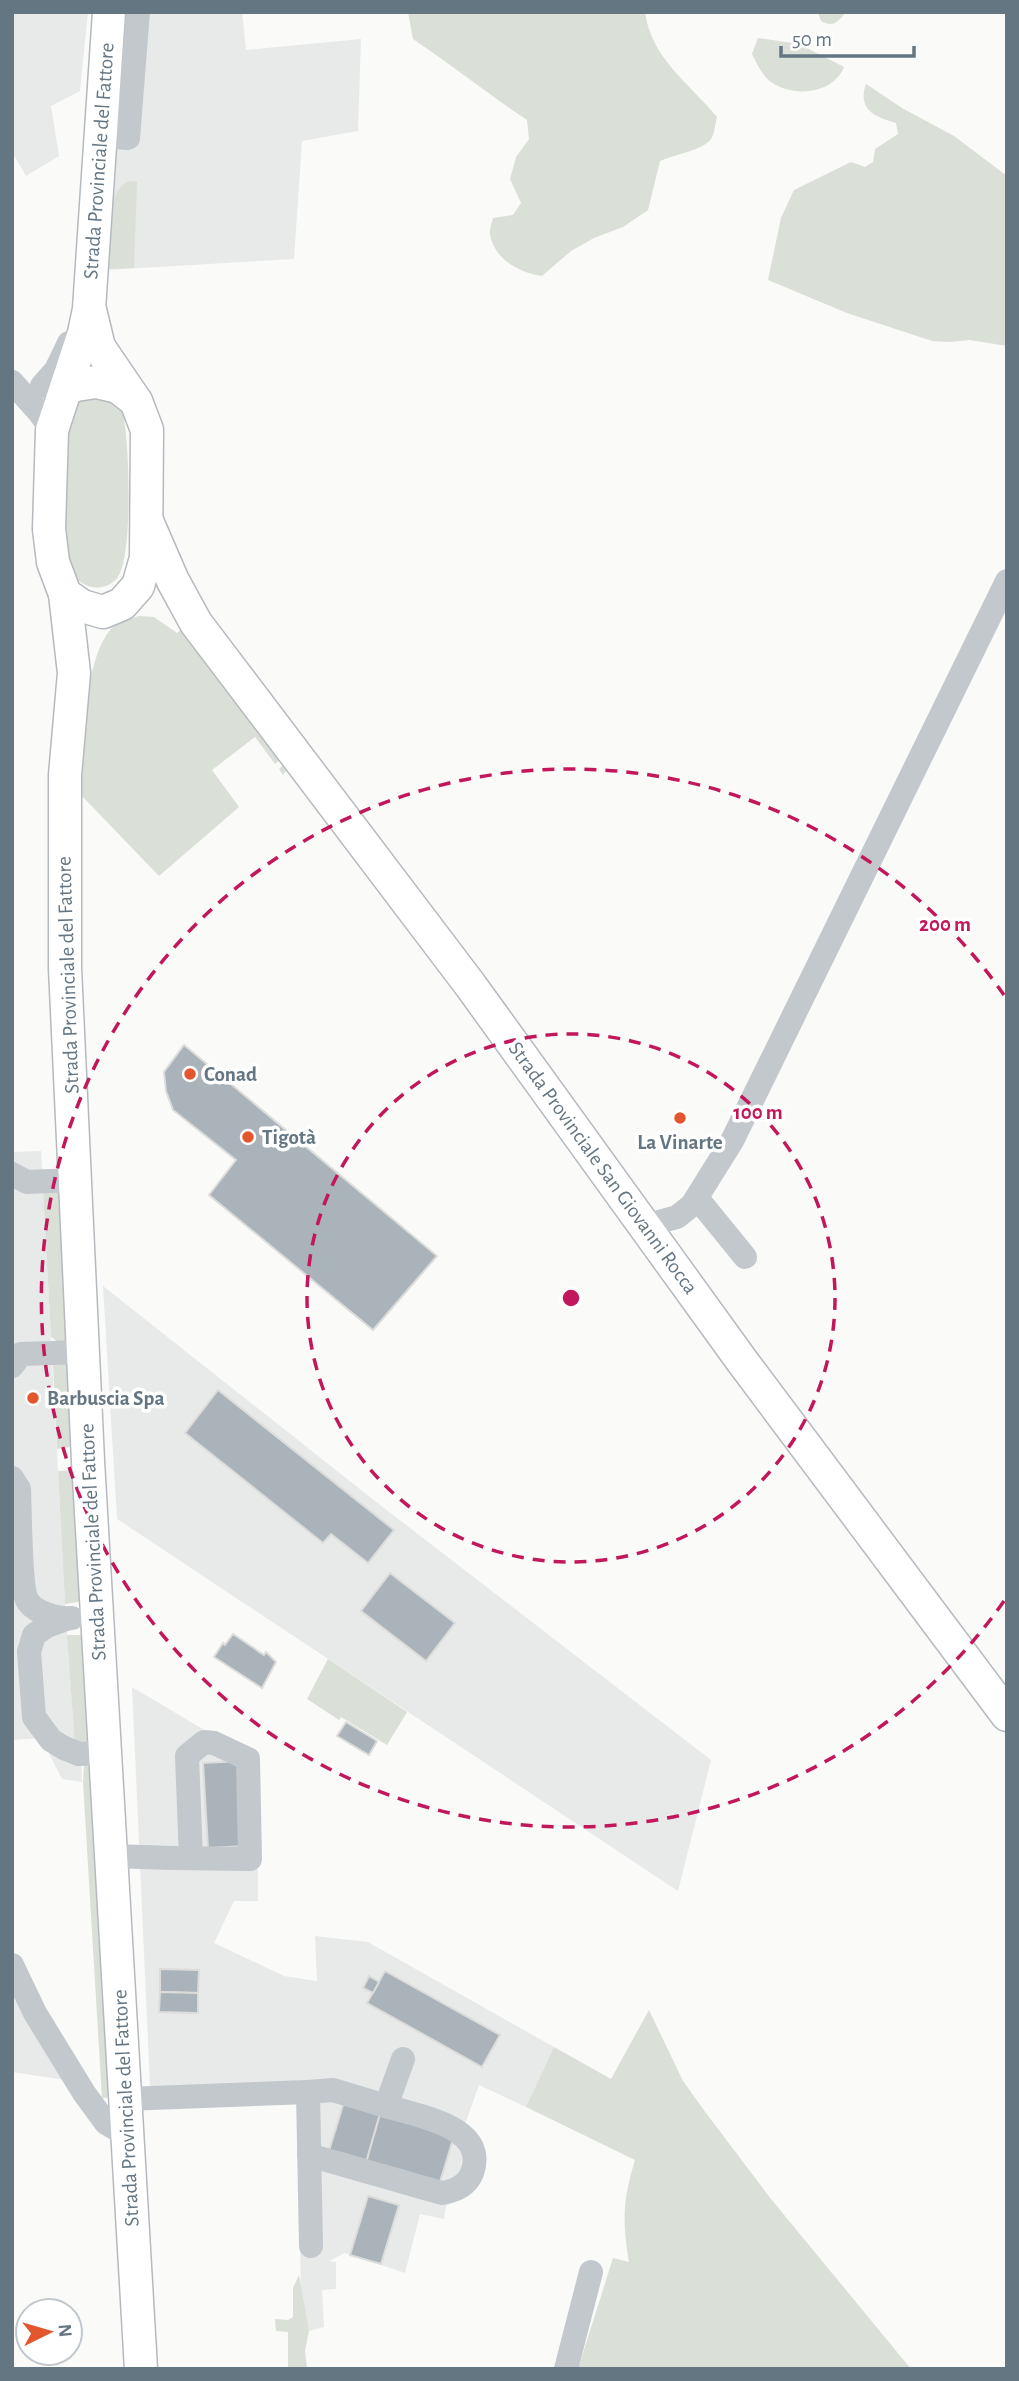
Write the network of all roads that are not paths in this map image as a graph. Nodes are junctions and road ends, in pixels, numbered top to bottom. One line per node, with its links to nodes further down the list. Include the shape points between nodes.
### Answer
1 (108, 12): 3 (main road, Strada Provinciale del Fattore)
2 (138, 12): 3 (street, via 128,138)
3 (100, 136): 4 (main road, Strada Provinciale del Fattore)
4 (92, 278): 5 (main road, Strada Provinciale del Fattore); 7 (street, via 56,370)
5 (89, 309): 7 (main road, Strada Provinciale del Fattore, via 85,332); 8 (main road, Strada Provinciale del Fattore, via 99,347)
6 (12, 382): 7 (street); 9 (street)
7 (55, 387): 8 (main road, via 96,382 118,387); 9 (main road, Strada Provinciale del Fattore)
8 (136, 401): 10 (main road, Strada Provinciale del Fattore, via 147,430)
9 (52, 430): 12 (main road, Strada Provinciale del Fattore, via 49,529 53,562)
10 (147, 521): 13 (main road, Strada Provinciale del Fattore, via 146,558 138,586); 14 (main road, Strada Provinciale San Giovanni Rocca)
11 (1007, 581): 18 (street, via 733,1141)
12 (65, 594): 13 (main road, via 82,606); 15 (main road, Strada Provinciale del Fattore)
13 (113, 608): 14 (main road, Strada Provinciale San Giovanni Rocca, via 150,601); 15 (main road, Strada Provinciale del Fattore, via 87,638)
14 (197, 623): 19 (main road, Strada Provinciale San Giovanni Rocca)
15 (74, 673): 17 (main road, Strada Provinciale del Fattore, via 65,775 64,874)
16 (12, 1174): 17 (street, via 27,1182)
17 (75, 1180): 21 (main road, Strada Provinciale del Fattore)
18 (696, 1198): 19 (street, via 677,1217); 20 (street)
19 (645, 1226): 27 (main road, Strada Provinciale San Giovanni Rocca)
20 (745, 1257)
21 (83, 1352): 22 (street, via 21,1354); 25 (main road, Strada Provinciale del Fattore)
22 (12, 1366)
23 (12, 1478): 24 (street, via 19,1489 24,1585)
24 (20, 1608): 26 (street)
25 (98, 1617): 26 (street); 28 (main road, Strada Provinciale del Fattore)
26 (66, 1619): 28 (street, via 34,1635 29,1652 34,1717 51,1740 64,1748 79,1754)
27 (1007, 1715)
28 (106, 1753): 29 (main road, Strada Provinciale del Fattore)
29 (112, 1856): 30 (street); 35 (main road, Strada Provinciale del Fattore)
30 (191, 1858): 30 (street, via 250,1859 248,1759 214,1743 204,1742 187,1756)
31 (12, 1965): 35 (street, via 35,2013 106,2123 116,2129)
32 (403, 2059): 34 (street)
33 (308, 2092): 34 (street, via 333,2090); 35 (street); 36 (street)
34 (386, 2106): 36 (street, via 457,2130 468,2139 475,2163 462,2186 442,2193)
35 (127, 2114): 39 (main road, Strada Provinciale del Fattore)
36 (309, 2155): 37 (street)
37 (311, 2246)
38 (591, 2272): 40 (street)
39 (141, 2369)
40 (566, 2369)

